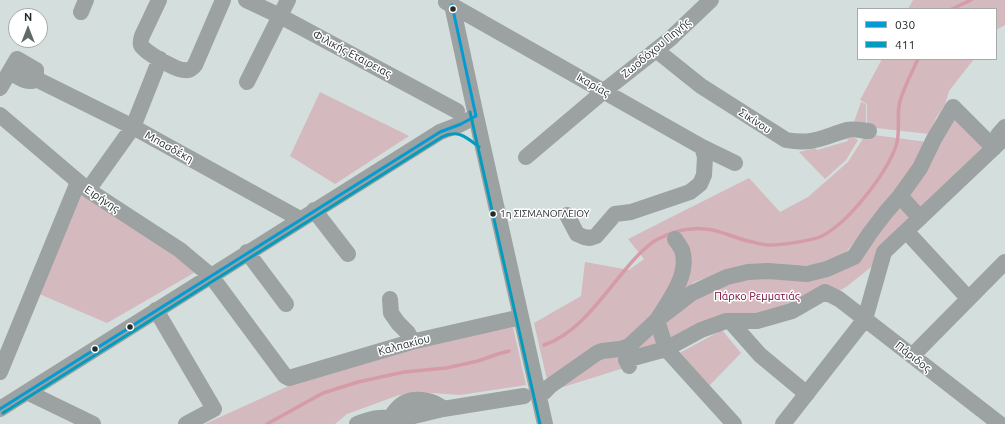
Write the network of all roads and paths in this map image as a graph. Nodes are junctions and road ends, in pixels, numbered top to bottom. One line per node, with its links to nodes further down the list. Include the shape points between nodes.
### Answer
1 (159, 0): 9 (street, via 141,40 145,49)
2 (223, 0): 9 (street, via 192,69 186,71)
3 (246, 0): 7 (street, Φιλικής Εταιρειας)
4 (288, 0): 7 (street)
5 (710, 0): 8 (street, Ζωοδόχου Πηγής)
6 (449, 2): 12 (street, Ικαρίας); 14 (street)
7 (280, 16): 10 (street); 13 (street, Φιλικής Εταιρειας)
8 (656, 50): 12 (street, Ζωοδόχου Πηγής); 19 (street, Σικίνου, via 701,86 786,140 800,143 848,130)
9 (160, 59): 16 (street)
10 (247, 82)
11 (0, 88): 16 (street, Μπασδέκη, via 14,66 28,81 36,78)
12 (604, 91): 21 (street, Ικαρίας); 23 (street, Ζωοδόχου Πηγής)
13 (457, 111): 14 (street); 18 (street, via 449,119)
14 (475, 111): 18 (street, via 461,124); 20 (street)
15 (0, 115): 25 (street, Ειρήνης)
16 (133, 127): 25 (street); 30 (street, Μπασδέκη)
17 (1005, 127): 22 (street, via 998,135)
18 (445, 130): 20 (street, via 463,131); 27 (street)
19 (869, 131)
20 (482, 143): 46 (street)
21 (702, 147): 24 (street, Ικαρίας); 28 (street, via 705,158 704,175 700,184 690,192 631,212 615,214 596,236 590,238 577,234)
22 (999, 147): 26 (street, via 952,107 920,168); 29 (street)
23 (526, 157)
24 (735, 163)
25 (83, 186): 39 (street, Ειρήνης, via 180,250); 53 (street)
26 (900, 196): 29 (street); 32 (street)
27 (314, 210): 30 (street); 36 (street)
28 (567, 215)
29 (920, 218): 31 (street)
30 (300, 219): 34 (street)
31 (906, 231): 35 (street); 41 (street)
32 (868, 237): 35 (street); 38 (street, via 854,257)
33 (675, 239): 47 (street, via 682,250 680,281)
34 (247, 252): 39 (street); 43 (street)
35 (884, 252): 45 (street)
36 (348, 254)
37 (1005, 262): 41 (street)
38 (818, 271): 40 (street); 47 (street, via 808,274 748,272 727,277 692,293)
39 (211, 276): 44 (street); 54 (street, Ειρήνης, via 232,307)
40 (825, 292): 45 (street, Πάριδος); 48 (street, via 792,311 757,321)
41 (968, 298): 51 (street)
42 (390, 299): 49 (street, via 391,313)
43 (286, 304)
44 (156, 310): 56 (street); 64 (street, via 214,409)
45 (863, 314): 51 (street, Πάριδος); 57 (street)
46 (521, 317): 49 (street, Καλπακίου); 58 (street)
47 (657, 320): 50 (street); 58 (street, via 629,346 602,351 542,393)
48 (730, 321): 50 (street, via 701,330); 57 (street, via 760,355)
49 (412, 341): 54 (street, Καλπακίου)
50 (666, 349): 52 (street, via 626,360); 62 (street)
51 (912, 356): 61 (street, Πάριδος)
52 (629, 366)
53 (0, 372)
54 (289, 378)
55 (0, 393): 56 (street)
56 (23, 394): 59 (street); 63 (street)
57 (807, 394): 67 (street)
58 (531, 395): 60 (street, via 443,409); 66 (street)
59 (0, 409)
60 (396, 420): 65 (street, via 376,418)
61 (1000, 421)
62 (730, 422)
63 (93, 424)
64 (186, 424)
65 (357, 424)
66 (545, 424)
67 (783, 424)

